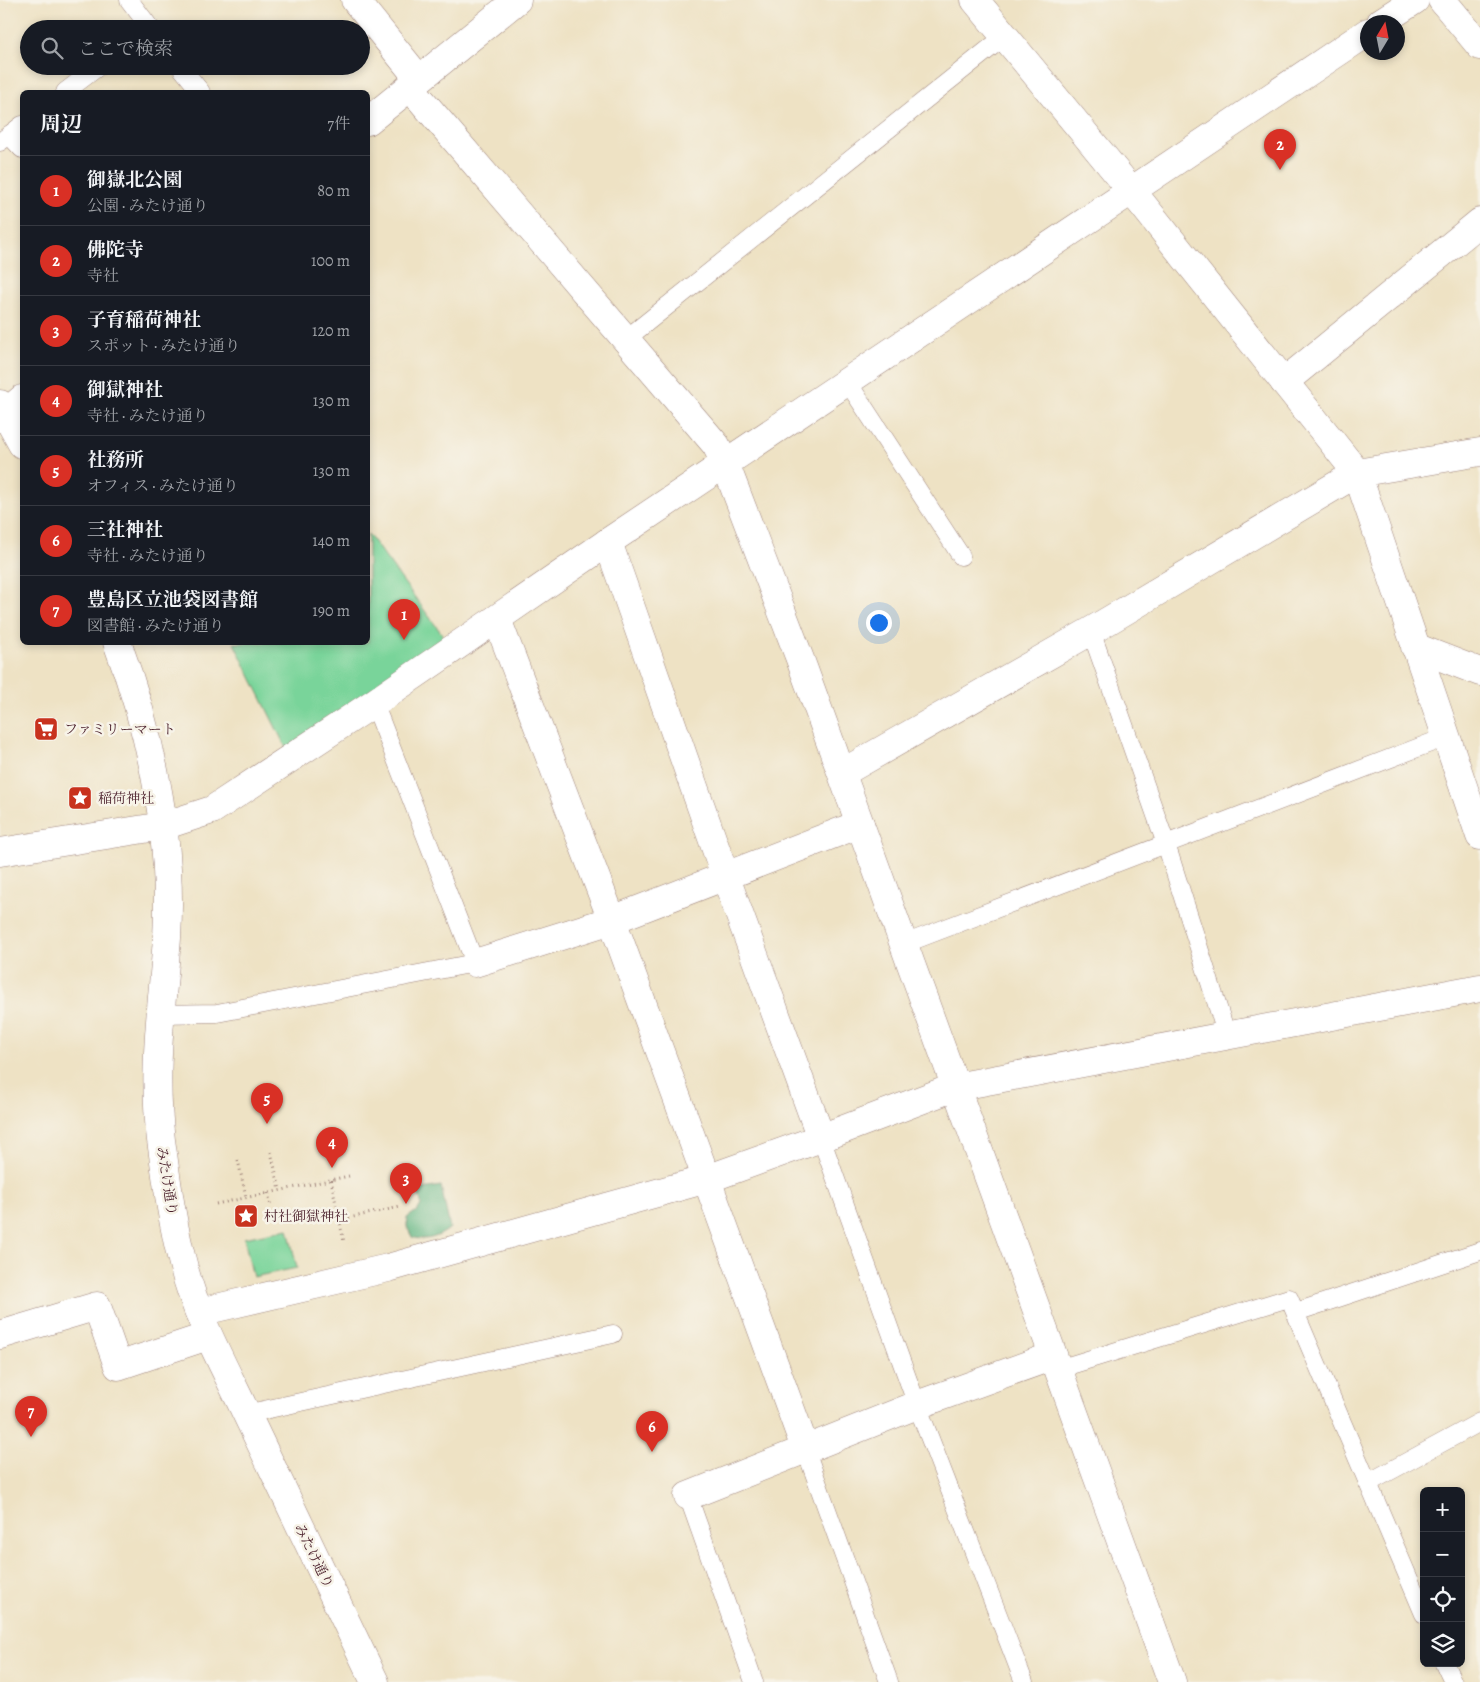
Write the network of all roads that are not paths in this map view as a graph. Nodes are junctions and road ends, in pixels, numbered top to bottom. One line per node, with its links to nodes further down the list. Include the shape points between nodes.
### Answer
1 (129, 0): 8 (lane)
2 (355, 0): 9 (street)
3 (517, 0): 16 (street)
4 (975, 0): 11 (street)
5 (1415, 0): 7 (street)
6 (1442, 0): 13 (street)
7 (1392, 15)
8 (143, 20)
9 (369, 20)
10 (370, 21): 16 (street)
11 (1005, 36): 22 (street); 24 (lane)
12 (1360, 37): 22 (street)
13 (1480, 46)
14 (87, 75): 17 (lane)
15 (187, 75): 18 (lane)
16 (415, 83): 19 (street); 24 (street)
17 (67, 90)
18 (199, 90)
19 (370, 119)
20 (11, 134): 21 (lane)
21 (20, 147)
22 (1131, 190): 25 (street); 26 (street)
23 (1480, 222): 26 (street)
24 (626, 340): 30 (street, via 716,445)
25 (847, 381): 30 (street); 33 (lane)
26 (1284, 382): 31 (street)
27 (7, 408): 28 (street)
28 (20, 439)
29 (1480, 452): 31 (street)
30 (725, 463): 32 (street); 41 (street)
31 (1357, 473): 35 (street); 37 (street)
32 (608, 542): 34 (street); 47 (street)
33 (961, 556)
34 (497, 619): 39 (street); 48 (street)
35 (1091, 631): 41 (street); 45 (lane)
36 (118, 645): 43 (street, みたけ通り, via 145,730)
37 (1415, 647): 38 (street); 40 (street)
38 (1480, 672)
39 (374, 703): 43 (street, via 212,810); 50 (lane)
40 (1446, 738): 44 (street); 45 (lane)
41 (842, 773): 42 (street)
42 (860, 824): 47 (street); 49 (street)
43 (163, 826): 46 (street); 52 (street, みたけ通り, via 167,936)
44 (1480, 836)
45 (1166, 844): 49 (lane); 53 (lane)
46 (0, 852)
47 (725, 875): 48 (street); 55 (street)
48 (612, 920): 50 (street); 56 (street)
49 (904, 944): 54 (street)
50 (474, 963): 52 (lane, via 217,1013)
51 (1480, 988): 53 (street)
52 (159, 1014): 59 (street, みたけ通り, via 157,1095 171,1209 183,1266)
53 (1227, 1036): 54 (street)
54 (955, 1087): 55 (street); 62 (street)
55 (821, 1138): 56 (street); 63 (lane)
56 (707, 1179): 59 (street, via 352,1277); 66 (street)
57 (1480, 1251): 58 (lane)
58 (1296, 1312): 62 (lane, via 1290,1298); 67 (lane)
59 (204, 1324): 61 (street, via 118,1366 96,1306); 64 (street, みたけ通り)
60 (613, 1334): 64 (lane)
61 (0, 1335)
62 (1056, 1362): 63 (street); 75 (street)
63 (917, 1404): 66 (street); 74 (lane)
64 (246, 1414): 71 (street, みたけ通り)
65 (1480, 1422): 67 (lane)
66 (805, 1448): 68 (street); 73 (lane)
67 (1368, 1484): 69 (lane)
68 (688, 1496): 72 (lane)
69 (1420, 1605)
70 (1446, 1667): 76 (lane)
71 (375, 1682)
72 (754, 1682)
73 (890, 1682)
74 (1024, 1682)
75 (1172, 1682)
76 (1453, 1682)

